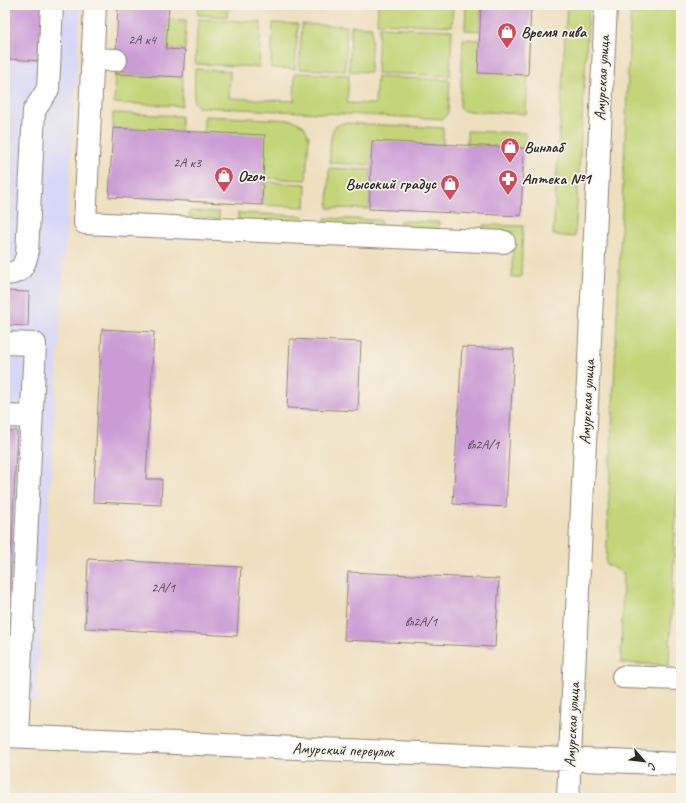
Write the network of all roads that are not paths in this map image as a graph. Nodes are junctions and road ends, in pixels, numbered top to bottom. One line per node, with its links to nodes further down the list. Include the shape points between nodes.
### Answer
1 (52, 5): 7 (street, via 48,89 34,111 26,255 24,265 17,272)
2 (96, 5): 4 (street)
3 (606, 5): 14 (street, Амурская улица)
4 (93, 59): 5 (street); 6 (street, via 85,223)
5 (116, 60)
6 (504, 242)
7 (5, 274)
8 (5, 343): 10 (street, via 35,344)
9 (5, 416): 10 (street)
10 (31, 417): 13 (street)
11 (624, 677): 12 (street)
12 (681, 679)
13 (11, 736): 14 (street, Амурский переулок)
14 (570, 759): 15 (street, Амурский переулок); 16 (street, Амурская улица)
15 (681, 764)
16 (568, 798)

